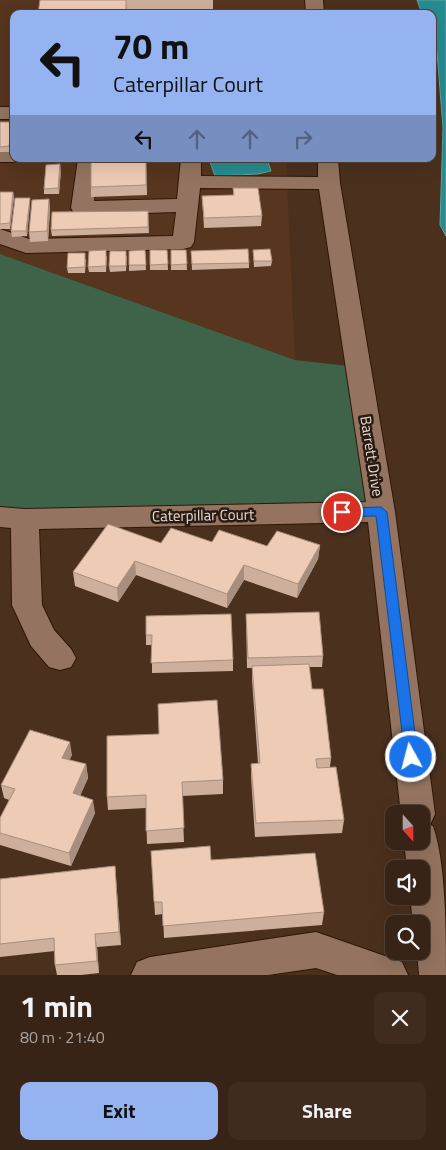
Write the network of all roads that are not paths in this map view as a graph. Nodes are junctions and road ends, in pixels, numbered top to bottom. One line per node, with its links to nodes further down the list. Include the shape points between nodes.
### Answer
1 (88, 162): 5 (street, via 82,208)
2 (191, 162): 4 (street)
3 (329, 171): 4 (street); 7 (street, Barrett Drive)
4 (190, 182): 5 (street)
5 (187, 205): 6 (street, via 183,242 26,246)
6 (0, 236)
7 (381, 512): 8 (street, Caterpillar Court); 10 (street, Barrett Drive)
8 (12, 518): 9 (street, Caterpillar Court, via 27,605 42,637)
9 (60, 658)
10 (417, 805)
11 (422, 850): 14 (street)
12 (150, 975): 13 (street, via 316,950)
13 (389, 975)
14 (438, 975)

